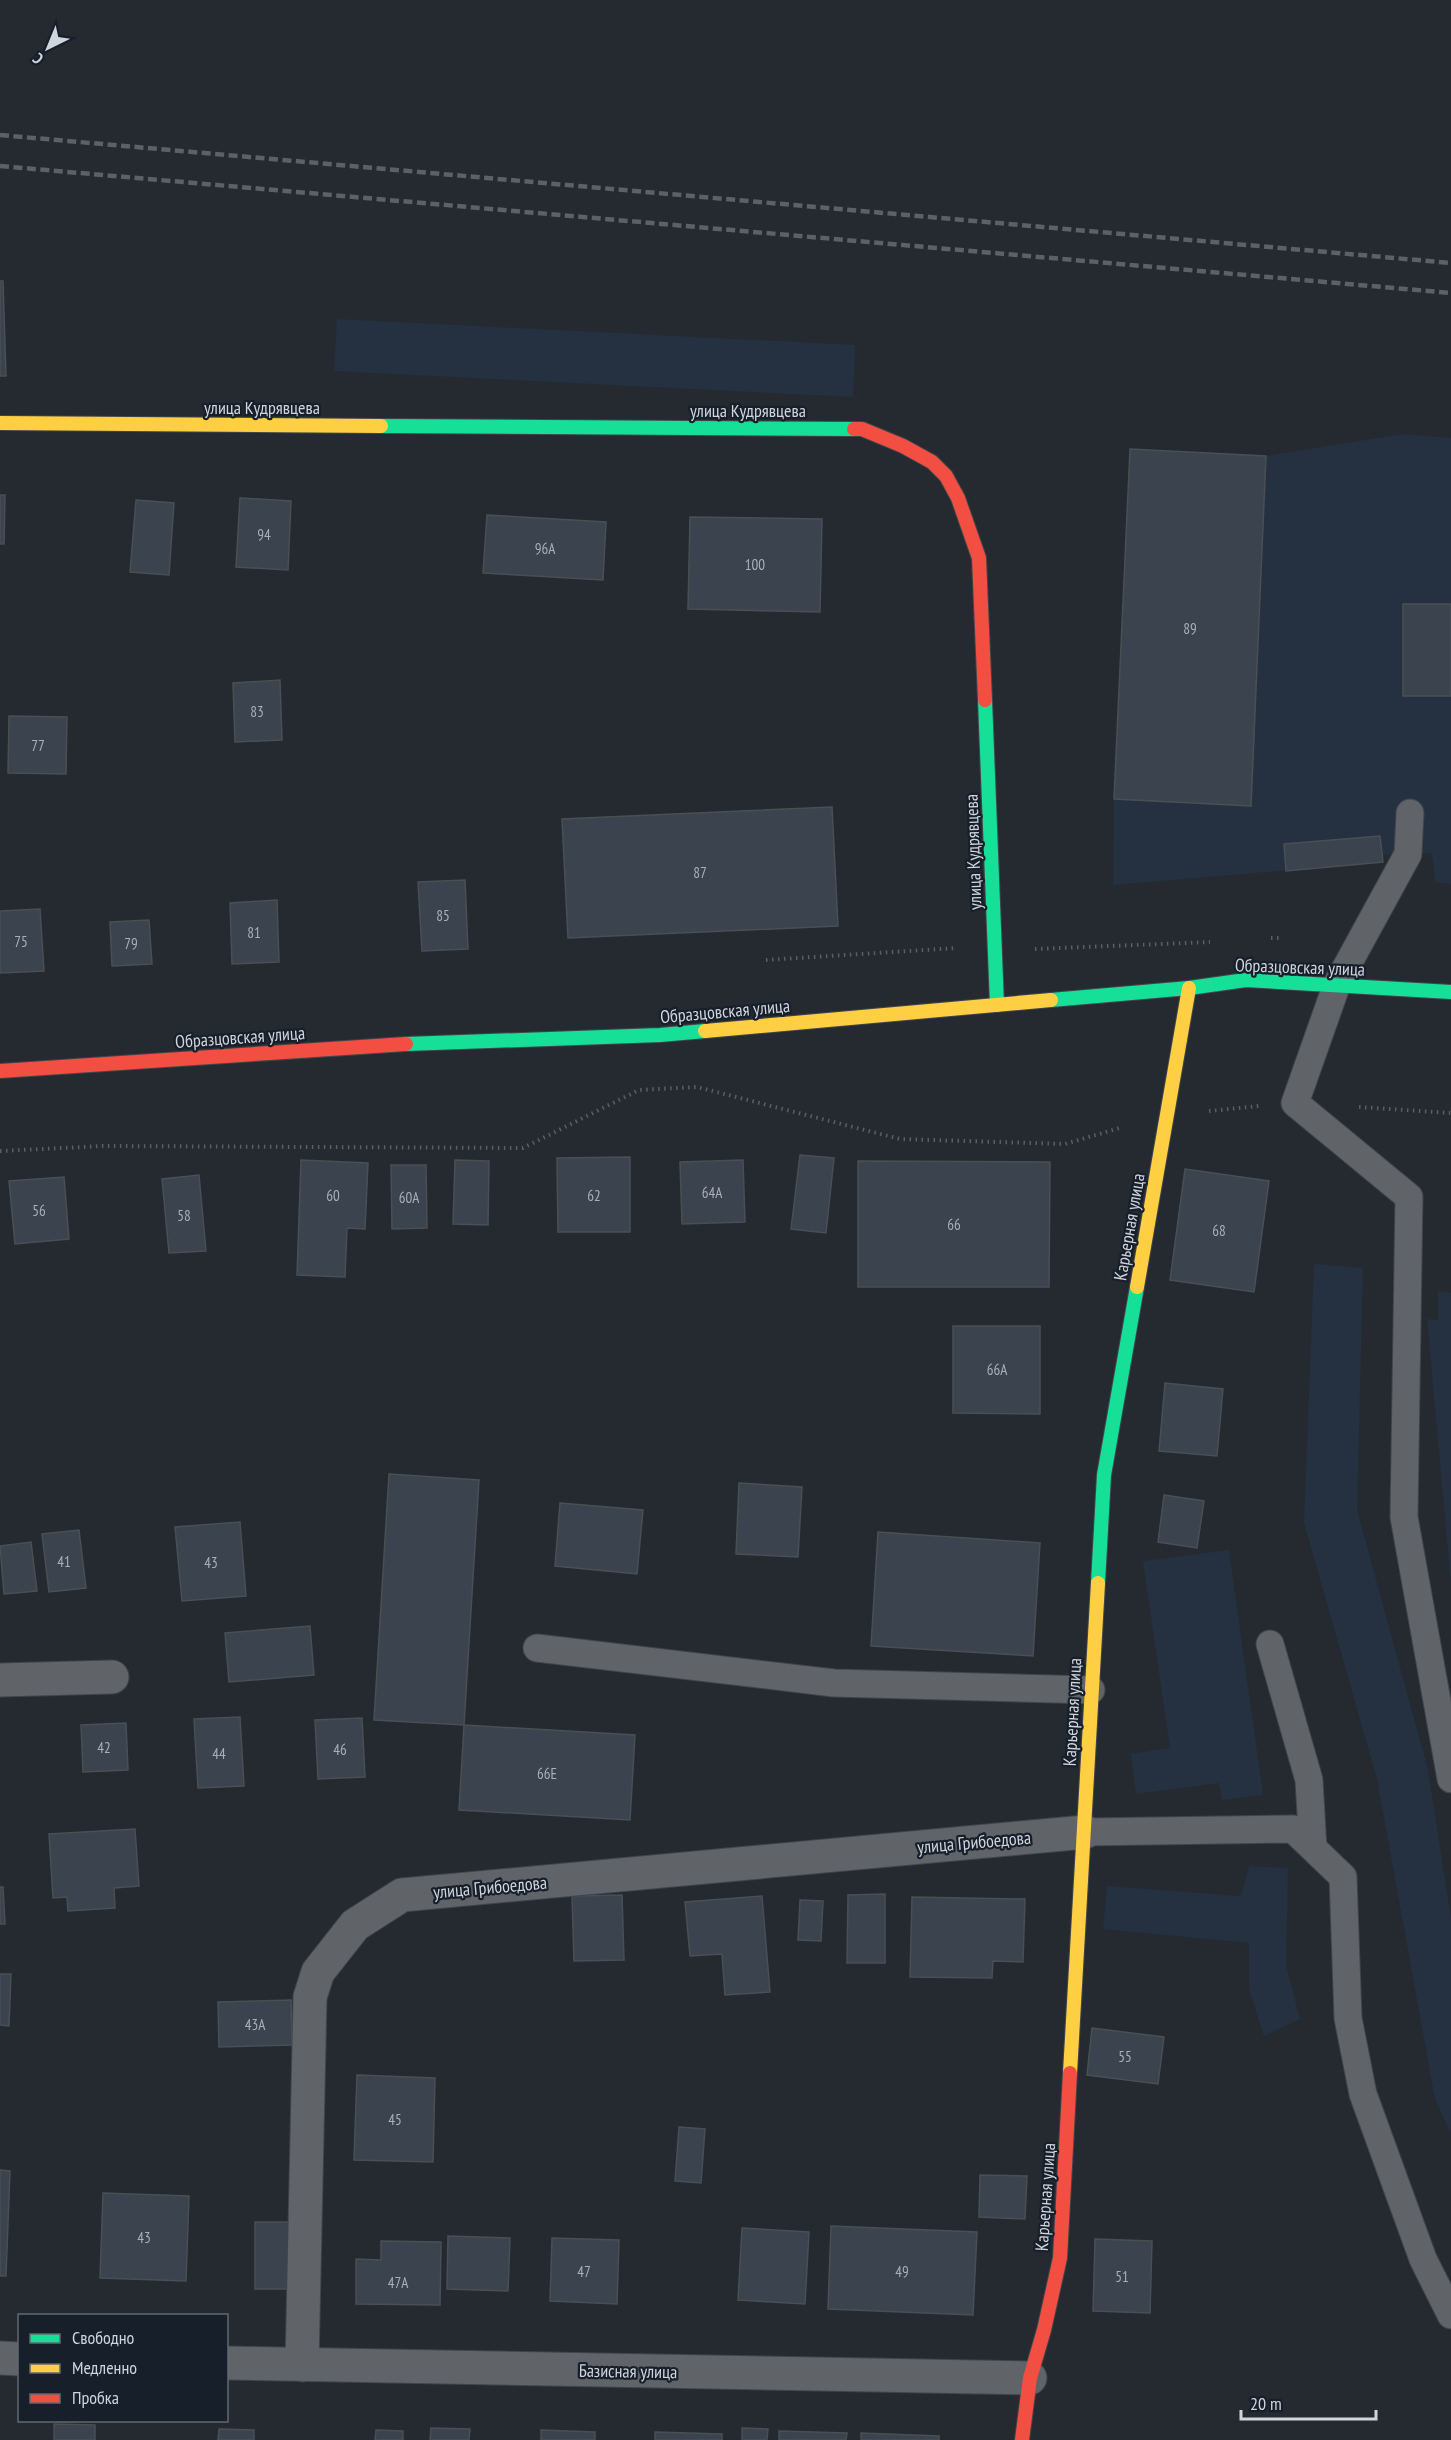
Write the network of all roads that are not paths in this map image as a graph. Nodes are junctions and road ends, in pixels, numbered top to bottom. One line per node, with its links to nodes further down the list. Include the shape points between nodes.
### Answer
1 (0, 423): 6 (street, улица Кудрявцева, via 862,429 910,450 942,470 963,510 979,558)
2 (1410, 813): 3 (lane, via 1408,854)
3 (1337, 984): 4 (street, Образцовская улица, via 1246,980); 5 (street, Образцовская улица); 13 (lane, via 1295,1103 1409,1197 1404,1517)
4 (1189, 987): 6 (street, Образцовская улица); 12 (street, Карьерная улица, via 1104,1475)
5 (1451, 992)
6 (997, 1005): 7 (street, Образцовская улица, via 660,1035 440,1042)
7 (0, 1071)
8 (1270, 1644): 15 (lane, via 1309,1780)
9 (537, 1648): 12 (lane, via 834,1683)
10 (112, 1677): 11 (street)
11 (0, 1680)
12 (1091, 1690): 14 (street, Карьерная улица)
13 (1451, 1779)
14 (1085, 1832): 15 (lane, via 1293,1829); 20 (street, улица Грибоедова, via 402,1895 355,1925 318,1972 310,1997); 21 (street, Карьерная улица, via 1060,2258)
15 (1313, 1848): 16 (lane, via 1343,1877 1348,2018 1363,2094 1423,2259)
16 (1451, 2315)
17 (0, 2358): 18 (street)
18 (18, 2359)
19 (228, 2363): 20 (street, Базисная улица)
20 (302, 2365): 21 (street, Базисная улица)
21 (1030, 2378): 22 (street, Карьерная улица)
22 (1022, 2440)

